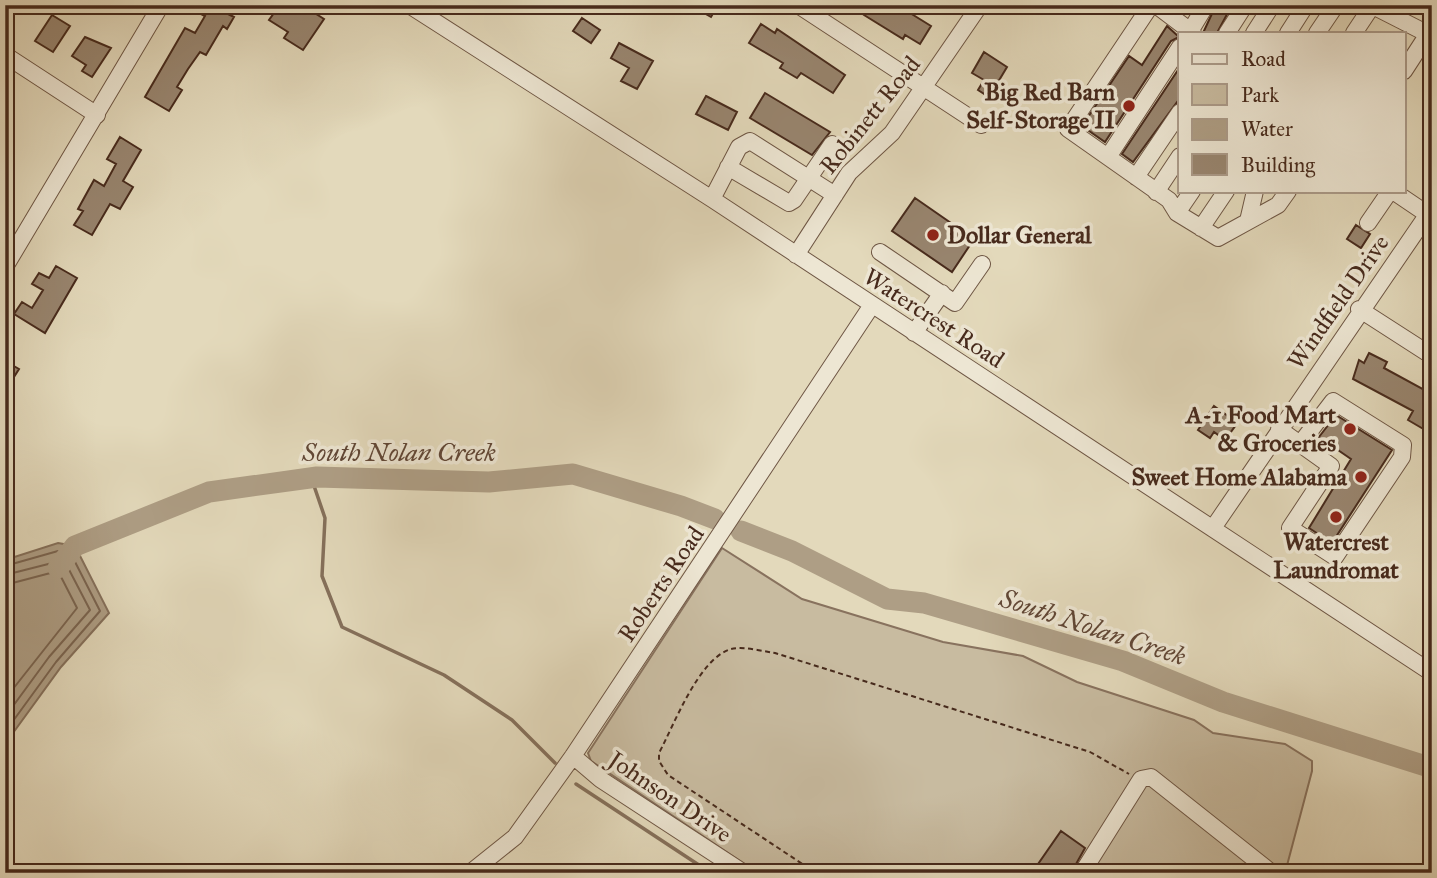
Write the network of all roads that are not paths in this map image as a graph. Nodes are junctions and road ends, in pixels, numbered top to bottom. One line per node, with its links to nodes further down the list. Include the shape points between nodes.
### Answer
1 (161, 5): 23 (street)
2 (409, 5): 40 (street, Watercrest Road)
3 (798, 5): 22 (street)
4 (980, 5): 22 (street, Robinett Road)
5 (1154, 5): 13 (street); 27 (street, via 1068,129)
6 (1206, 5): 13 (street)
7 (1245, 5): 14 (street)
8 (1272, 5): 15 (street)
9 (1306, 5): 16 (street)
10 (1336, 5): 17 (street)
11 (1372, 6): 12 (street); 18 (street)
12 (1399, 27): 21 (street, via 1428,34)
13 (1191, 32)
14 (1228, 32)
15 (1255, 32)
16 (1289, 32)
17 (1318, 32)
18 (1355, 32)
19 (1178, 50): 27 (street)
20 (5, 55): 23 (street)
21 (1406, 68)
22 (924, 88): 25 (street); 39 (street, Robinett Road, via 892,133 849,173)
23 (97, 115): 48 (street)
24 (1178, 115): 30 (street)
25 (981, 125)
26 (832, 144): 31 (street)
27 (1108, 157): 30 (street)
28 (1178, 159): 32 (street)
29 (728, 167): 31 (street, via 789,203); 31 (street, via 739,146 750,141); 40 (street)
30 (1136, 177): 32 (street)
31 (809, 178): 39 (street)
32 (1156, 192): 42 (street, via 1169,200)
33 (1191, 192): 42 (street)
34 (1225, 192): 45 (street)
35 (1255, 192): 43 (street)
36 (1288, 192): 43 (street, via 1278,205)
37 (1390, 192): 44 (street)
38 (1393, 192): 41 (street)
39 (835, 195): 47 (street, Robinett Road)
40 (712, 199): 47 (street, Watercrest Road)
41 (1429, 211): 52 (street, Windfield Drive)
42 (1177, 213): 45 (street)
43 (1248, 222): 45 (street, via 1218,238)
44 (1368, 223)
45 (1201, 228)
46 (880, 252): 50 (street)
47 (796, 255): 51 (street, Watercrest Road)
48 (8, 257)
49 (982, 264): 50 (street, via 956,303)
50 (942, 293): 53 (street)
51 (872, 305): 53 (street, Watercrest Road); 59 (street, Roberts Road)
52 (1359, 309): 54 (street); 55 (street, Windfield Drive)
53 (914, 333): 57 (street, Watercrest Road)
54 (1432, 356)
55 (1279, 429): 56 (street); 57 (street, Windfield Drive)
56 (1300, 444): 56 (street, via 1331,466 1290,528 1335,557 1402,457 1403,445 1333,401)
57 (1213, 528): 58 (street, Watercrest Road)
58 (1432, 673)
59 (573, 756): 60 (street, Roberts Road, via 515,837); 61 (street, Johnson Drive, via 600,779)
60 (470, 873)
61 (744, 873)
62 (1082, 873): 63 (street, via 1139,782 1151,777)
63 (1272, 873)

